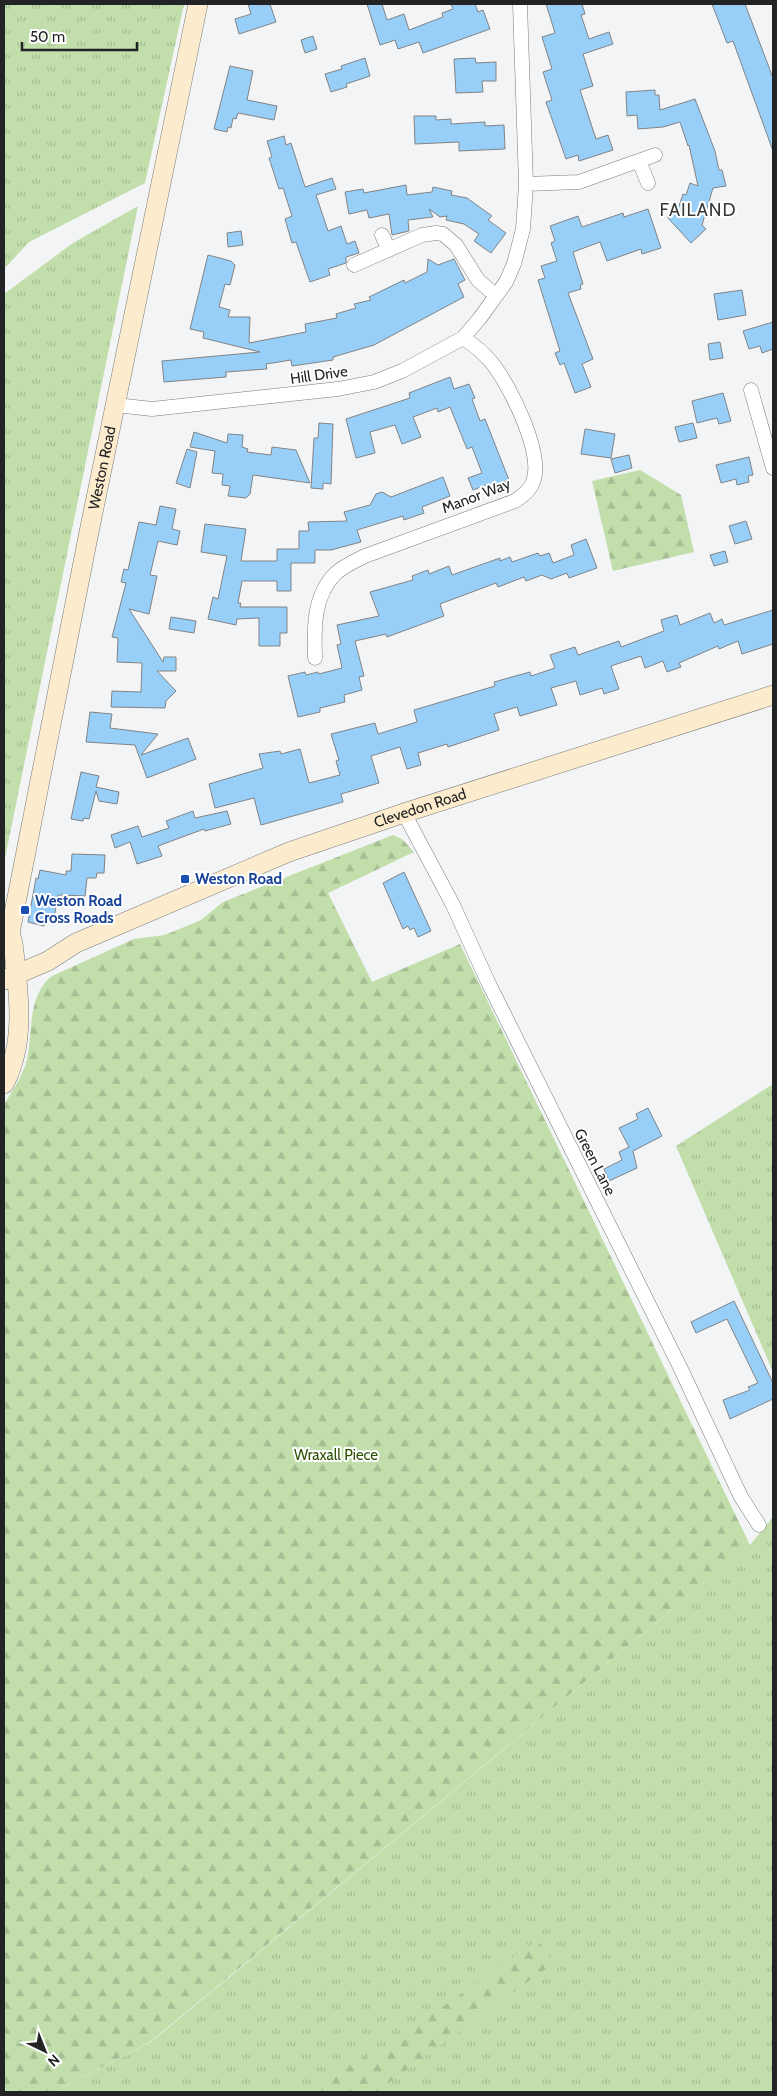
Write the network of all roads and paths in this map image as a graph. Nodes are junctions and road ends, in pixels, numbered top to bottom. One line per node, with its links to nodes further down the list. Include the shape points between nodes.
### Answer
1 (198, 4): 13 (main road, Weston Road)
2 (520, 4): 6 (street, Hill Drive)
3 (655, 155): 4 (street)
4 (640, 161): 5 (street); 6 (street, via 579,182)
5 (648, 183)
6 (526, 184): 10 (street, Hill Drive, via 520,246 506,282)
7 (382, 235): 8 (street)
8 (389, 250): 9 (street); 10 (street, via 429,233 443,234 456,245 473,273)
9 (354, 265)
10 (496, 296): 11 (street, Hill Drive)
11 (463, 338): 13 (street, Hill Drive, via 395,374 338,390 152,409); 15 (street, Manor Way, via 481,350 499,373 526,426 536,458 533,483 526,494 515,501 365,556 335,574 322,594 308,638)
12 (751, 390): 14 (street)
13 (116, 405): 18 (main road, Weston Road)
14 (773, 468)
15 (315, 658)
16 (773, 695): 17 (main road, Clevedon Road)
17 (404, 813): 19 (main road, Clevedon Road, via 274,858 76,943 48,948); 21 (street, Green Lane, via 453,905 741,1497)
18 (7, 938): 19 (main road, Weston Road)
19 (10, 970): 20 (main road, Weston Road, via 18,1013 16,1054)
20 (4, 1084)
21 (759, 1525)

